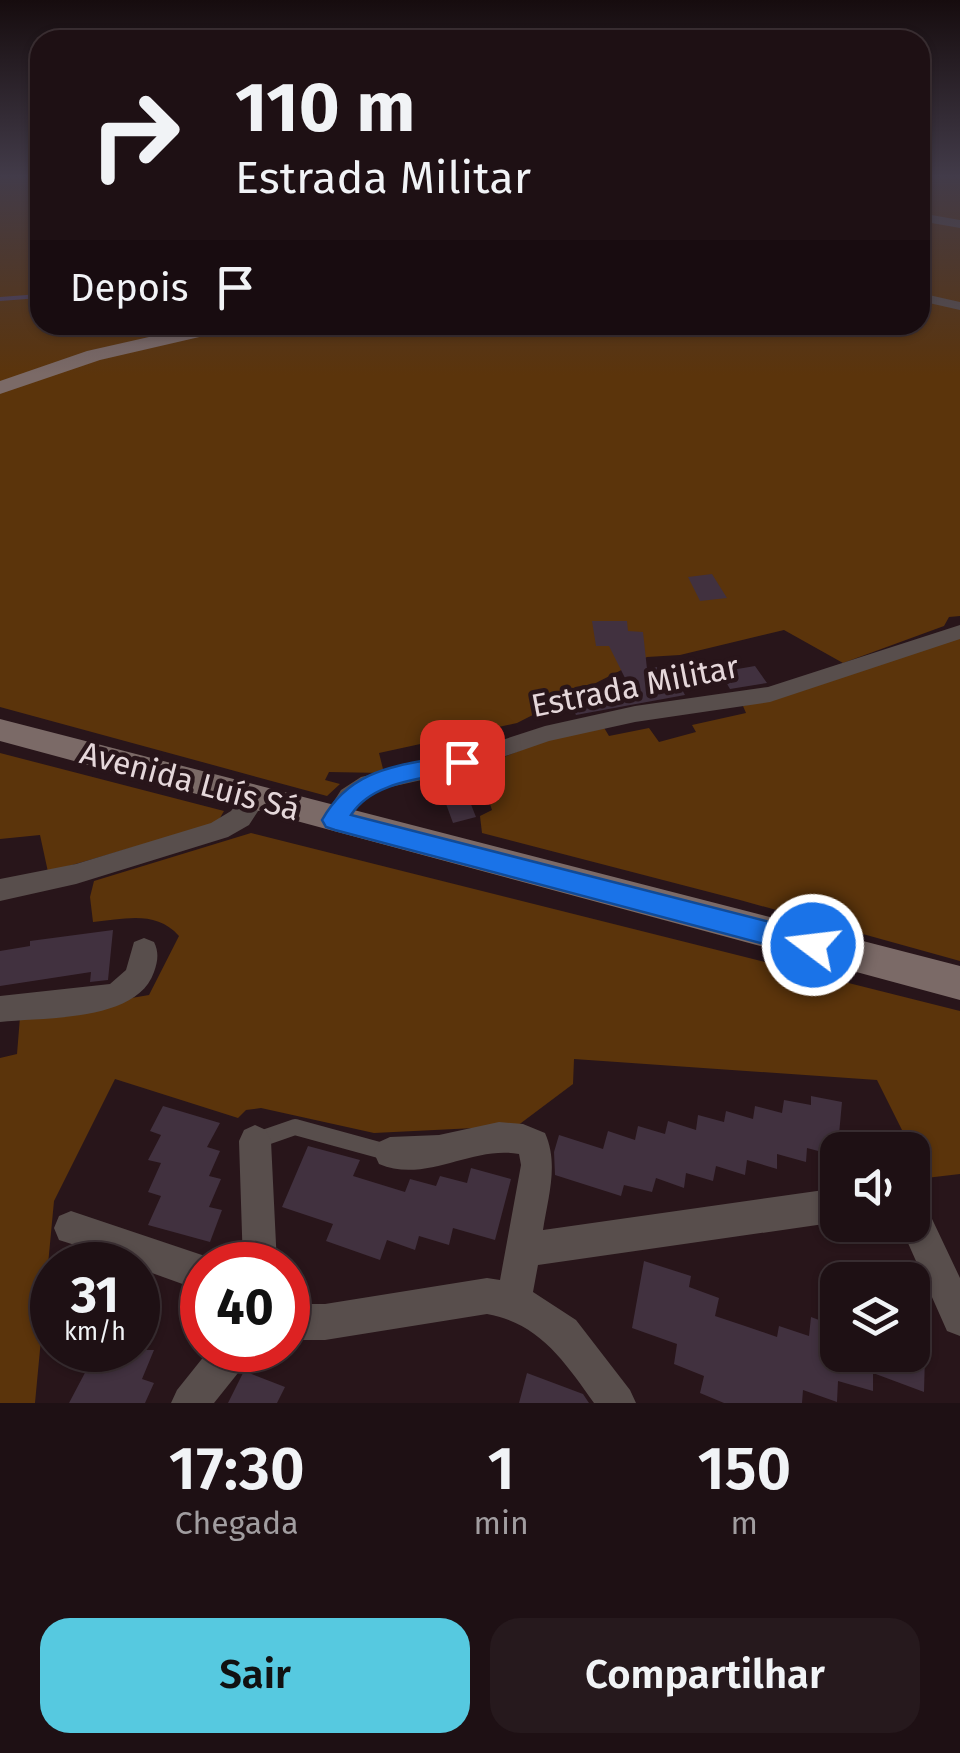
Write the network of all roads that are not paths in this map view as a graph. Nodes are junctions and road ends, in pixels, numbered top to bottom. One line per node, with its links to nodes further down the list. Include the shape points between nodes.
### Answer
1 (930, 298): 2 (street)
2 (960, 306)
3 (183, 335): 4 (street, via 94,355)
4 (0, 388)
5 (960, 632): 8 (street, Estrada Militar, via 770,694 545,734 370,784 350,796)
6 (0, 730): 7 (street, Avenida Luís Sá)
7 (254, 799): 8 (street, Avenida Luís Sá); 9 (street, via 220,830)
8 (335, 820): 11 (street, Avenida Luís Sá)
9 (0, 890)
10 (144, 950): 12 (street, via 142,974 114,996)
11 (960, 983)
12 (0, 1010)
13 (255, 1141): 14 (lane, via 296,1128); 17 (street)
14 (390, 1154): 19 (street, via 494,1138 534,1144 537,1164)
15 (820, 1209): 19 (street)
16 (71, 1228): 20 (street)
17 (259, 1242)
18 (925, 1242): 22 (street)
19 (523, 1250): 21 (street)
20 (180, 1265)
21 (514, 1302): 23 (street, via 487,1296); 26 (street, via 554,1323)
22 (960, 1318)
23 (310, 1322)
24 (213, 1372): 25 (street)
25 (190, 1403)
26 (618, 1403)

